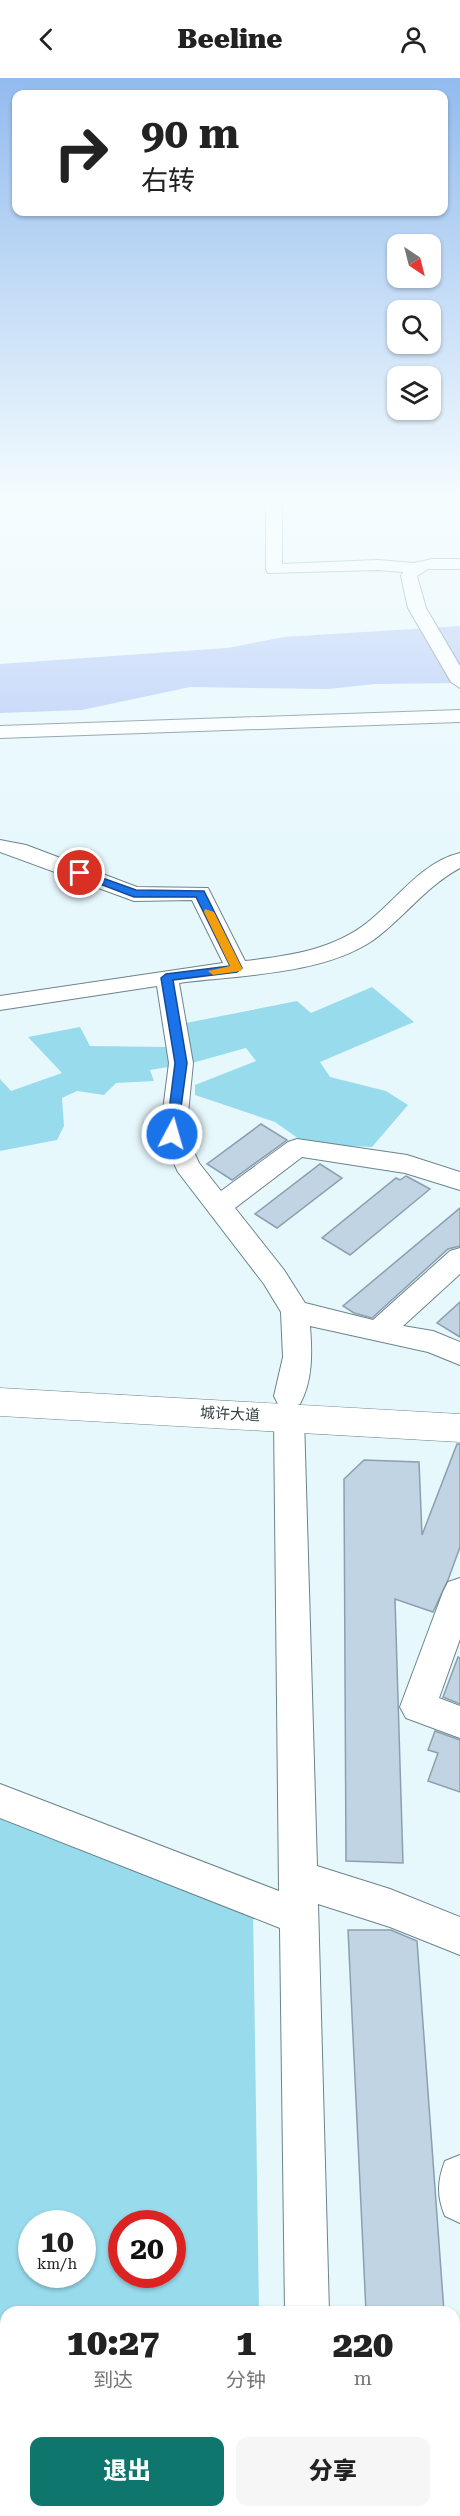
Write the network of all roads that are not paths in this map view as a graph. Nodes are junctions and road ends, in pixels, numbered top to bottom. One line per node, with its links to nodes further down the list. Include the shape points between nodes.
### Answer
1 (422, 616): 2 (street)
2 (460, 682)
3 (460, 716): 4 (street)
4 (0, 732)
5 (0, 846): 7 (street, via 134,894 200,893)
6 (460, 859): 7 (street, via 422,881 381,924 360,939 304,959)
7 (237, 968): 8 (street)
8 (166, 978): 9 (street); 11 (street, via 181,1063 172,1134 187,1166)
9 (0, 1003)
10 (460, 1181): 11 (street, via 407,1164 297,1148)
11 (219, 1206): 13 (street)
12 (460, 1258): 14 (street)
13 (295, 1311): 14 (street); 19 (street, via 298,1357)
14 (378, 1332): 15 (street, via 433,1342)
15 (460, 1354)
16 (0, 1380): 19 (main road, 城许大道)
17 (0, 1402): 19 (main road, 城许大道)
18 (460, 1406): 19 (main road, 城许大道)
19 (289, 1407): 20 (main road, 城许大道); 24 (street)
20 (460, 1428)
21 (460, 1592): 22 (street, via 418,1707)
22 (460, 1722)
23 (0, 1801): 25 (street)
24 (298, 1879): 25 (street); 26 (street, via 390,1908)
25 (299, 1917): 29 (street)
26 (460, 1936)
27 (460, 2176): 28 (street)
28 (460, 2201)
29 (307, 2306)

